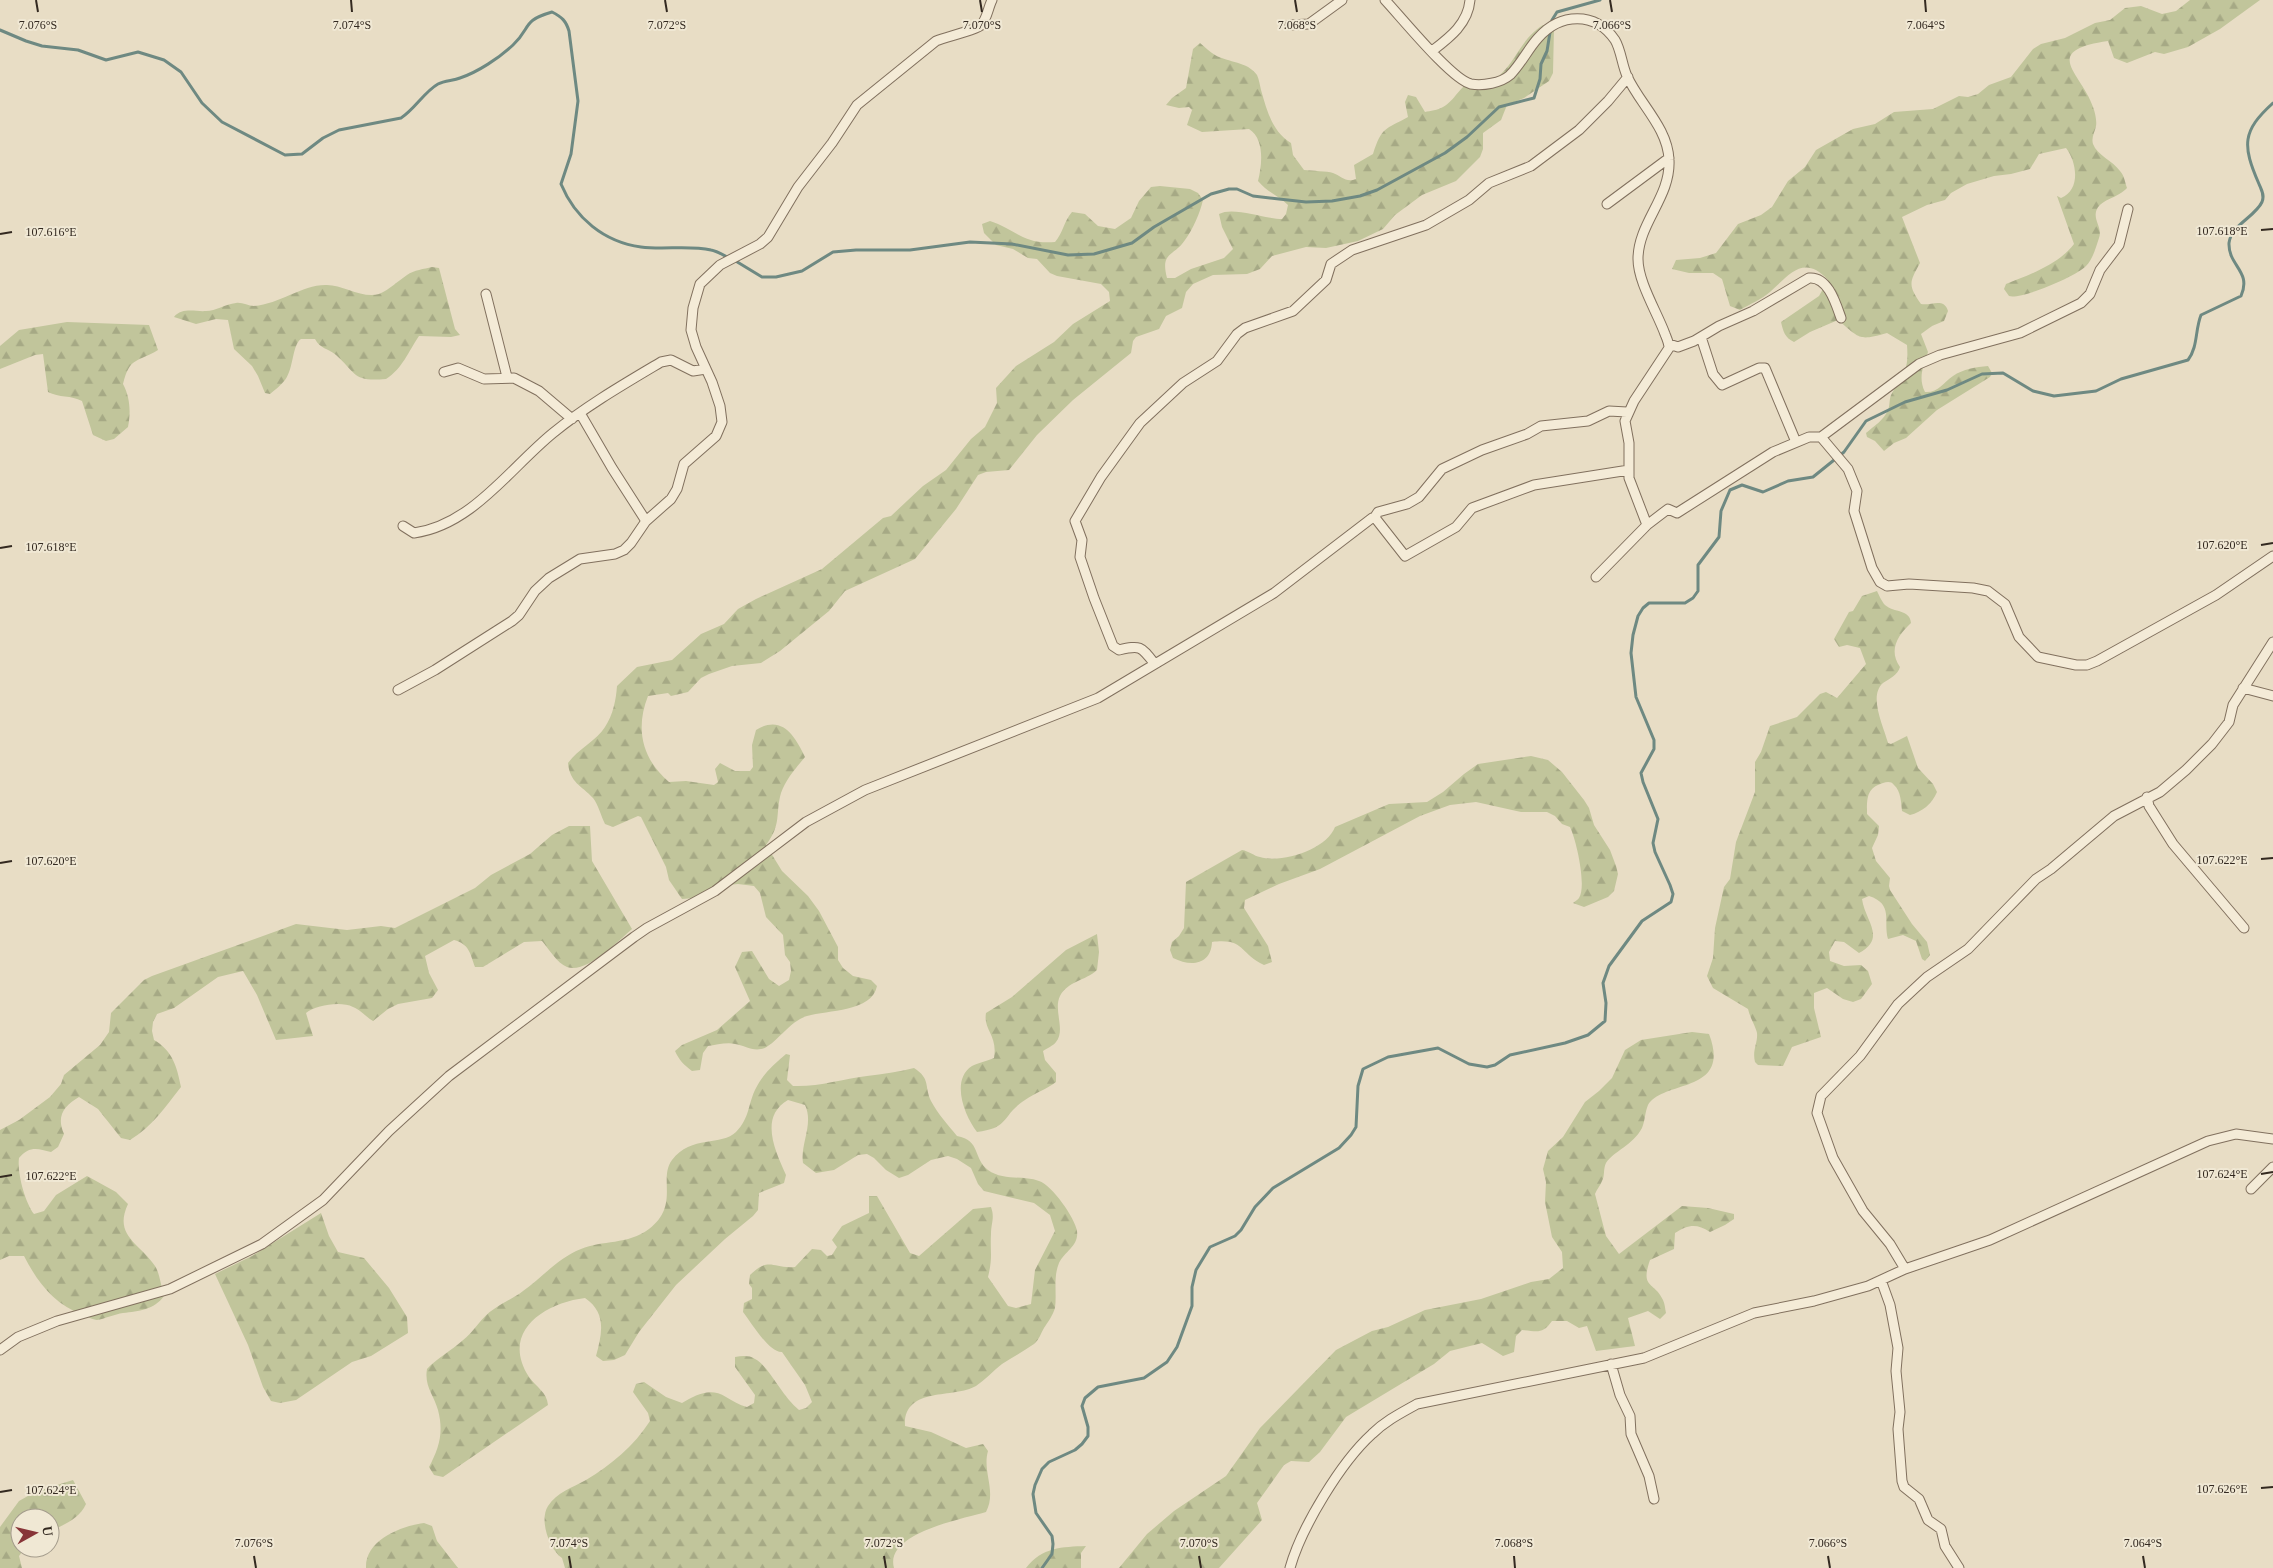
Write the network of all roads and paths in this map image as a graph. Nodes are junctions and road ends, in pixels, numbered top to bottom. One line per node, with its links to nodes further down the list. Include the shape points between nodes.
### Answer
1 (992, 0): 15 (street, via 977,28 936,41 857,105 798,187 768,237 720,265 700,284 691,330)
2 (1342, 0): 5 (street, via 1309,24)
3 (1385, 0): 6 (street)
4 (1470, 0): 6 (street, via 1462,24)
5 (1290, 26)
6 (1432, 51): 7 (street, via 1459,78 1470,83 1489,84 1510,75 1546,30 1570,19 1592,20 1615,41)
7 (1628, 77): 8 (street, via 1652,116); 31 (street, via 1579,130 1531,166 1489,183 1464,203 1414,231 1369,242 1331,264 1326,280 1293,311 1245,328 1217,361 1183,383 1140,423 1101,477 1075,521 1082,540 1080,557 1113,646 1119,650 1141,648)
8 (1669, 158): 9 (street); 14 (street, via 1666,187 1644,232 1638,260 1643,282)
9 (1607, 204)
10 (2128, 209): 21 (street, via 2119,245 2100,270 2090,294 2080,303 2020,333 1919,364)
11 (486, 294): 17 (street)
12 (1841, 318): 13 (street, via 1832,296 1822,282 1813,277)
13 (1701, 337): 14 (street, via 1678,347); 22 (street, via 1713,374 1722,385 1764,368)
14 (1669, 344): 18 (street)
15 (706, 369): 19 (street, via 693,371 676,361 666,360); 25 (street, via 720,406 720,428 707,446 686,460 671,499)
16 (444, 372): 17 (street, via 458,368 484,379)
17 (507, 377): 20 (street, via 524,382)
18 (1628, 412): 23 (street, via 1625,421); 24 (street, via 1609,411 1588,421 1541,426 1482,450 1442,469 1419,498 1380,511)
19 (580, 413): 20 (street); 25 (street)
20 (572, 418): 27 (street, via 459,516 438,528 422,532 414,533)
21 (1821, 438): 22 (street, via 1809,437); 28 (street, via 1848,470 1856,491 1854,511 1872,568 1880,582 1887,586 1909,584 1988,591 2005,604 2020,637 2038,657 2062,663 2087,665 2097,662 2216,595)
22 (1796, 442): 26 (street, via 1773,452 1677,513 1668,509)
23 (1629, 470): 24 (street, via 1534,485 1472,508 1456,526 1405,556); 26 (street)
24 (1374, 518): 31 (street, via 1274,594)
25 (646, 521): 33 (street, via 624,550 587,556 548,578 512,621)
26 (1647, 525): 29 (street)
27 (403, 526)
28 (2273, 556)
29 (1596, 577)
30 (2273, 642): 32 (street)
31 (1154, 663): 42 (street, via 1090,701 865,790 806,822 723,886 634,937 449,1076 388,1131 323,1200 262,1244 170,1289 57,1321 18,1337)
32 (2243, 688): 34 (street); 35 (street, via 2233,705 2229,722 2212,744 2166,786)
33 (398, 690)
34 (2273, 696)
35 (2147, 797): 36 (street, via 2173,844); 40 (street, via 2114,816 2052,869 2038,876 1968,949 1927,977 1898,1004 1860,1056 1821,1096 1817,1113 1833,1158 1864,1211)
36 (2244, 928)
37 (2273, 1139): 40 (street, via 2236,1134 2208,1141 1990,1240)
38 (2273, 1167): 39 (street)
39 (2252, 1189)
40 (1905, 1269): 41 (street)
41 (1881, 1280): 43 (street, via 1843,1294 1754,1312 1654,1354); 46 (street, via 1890,1304 1898,1348 1896,1371 1902,1481 1904,1487 1919,1499 1928,1520 1941,1529 1945,1546)
42 (0, 1350)
43 (1611, 1364): 44 (street); 45 (street, via 1432,1400 1394,1416 1371,1434 1343,1467 1320,1502)
44 (1654, 1499)
45 (1290, 1568)
46 (1959, 1568)

